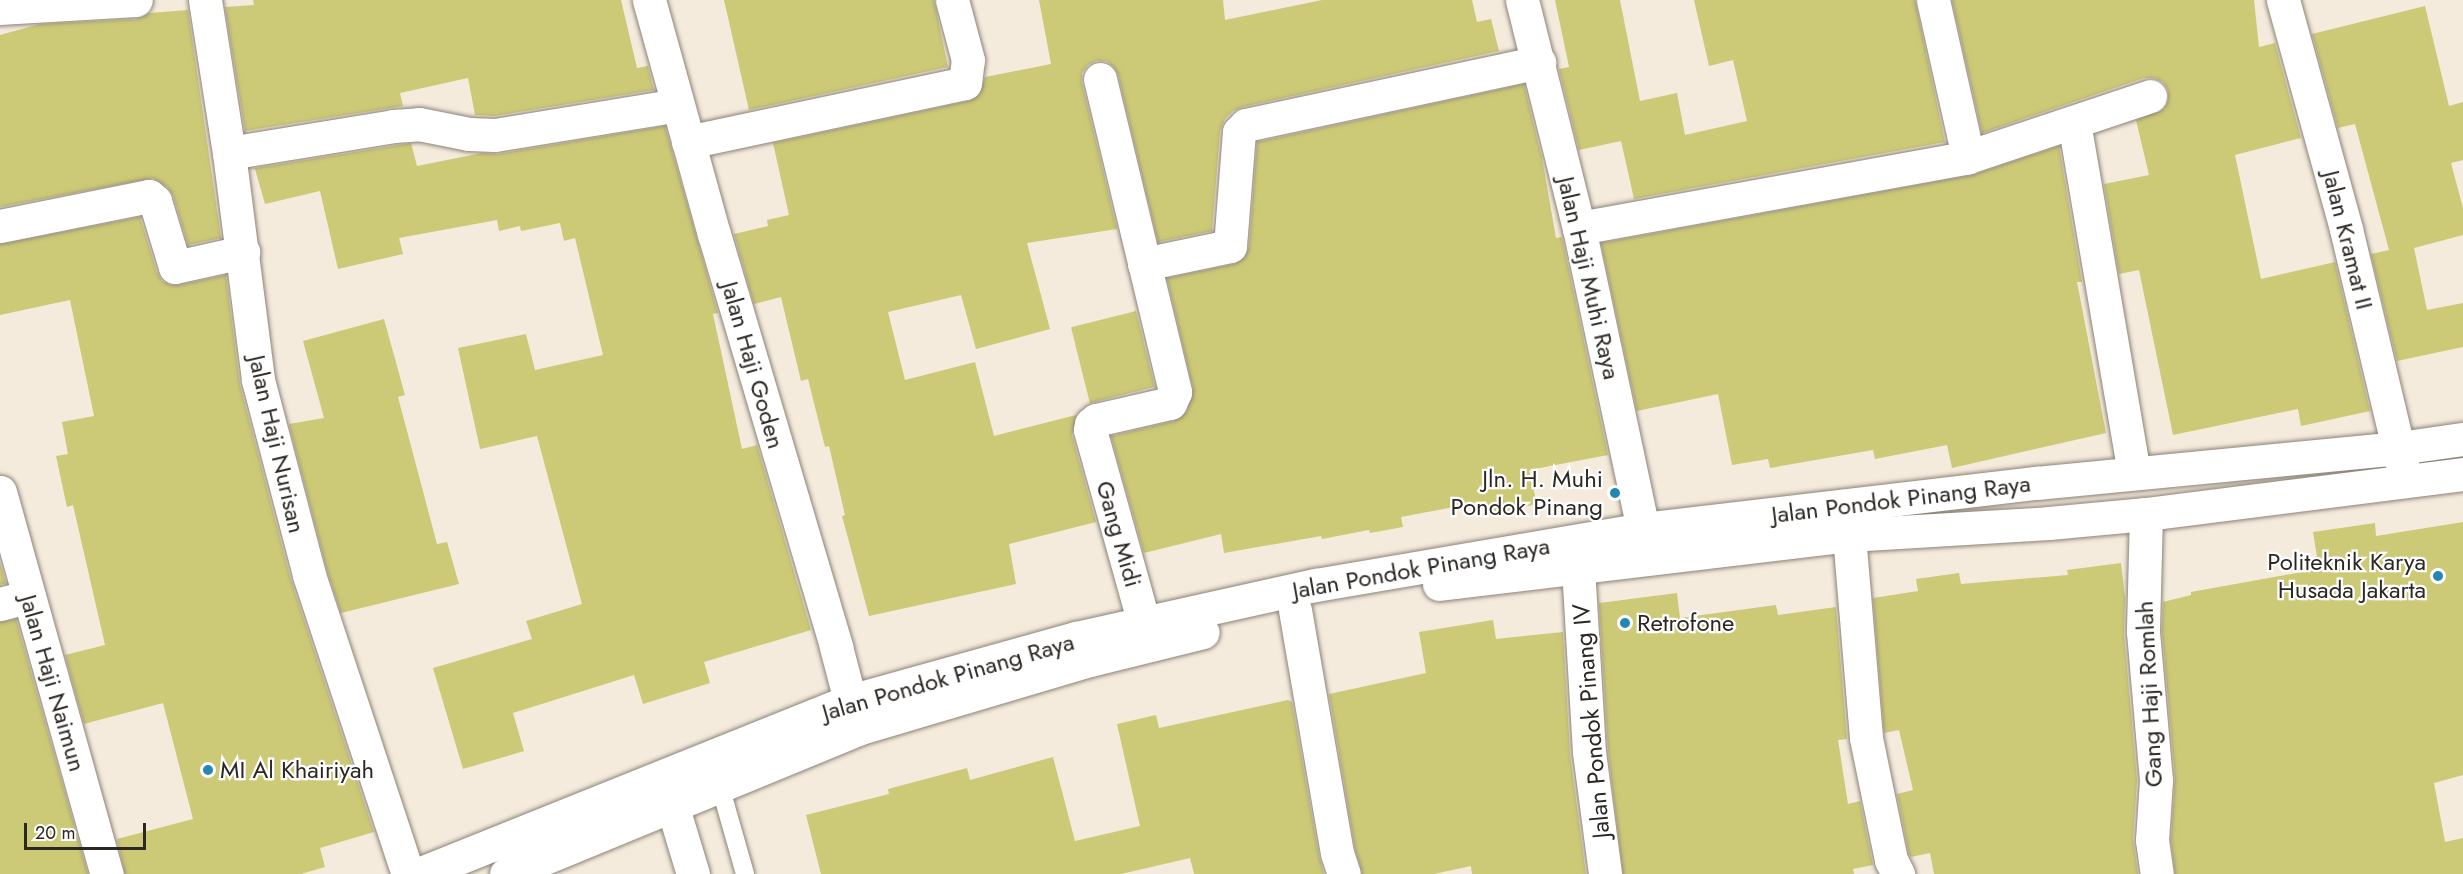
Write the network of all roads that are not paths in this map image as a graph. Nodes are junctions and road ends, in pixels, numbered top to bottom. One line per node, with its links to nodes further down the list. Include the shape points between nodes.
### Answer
1 (136, 0): 8 (street)
2 (205, 0): 15 (street, Jalan Haji Nurisan)
3 (649, 0): 12 (street, Jalan Haji Goden)
4 (952, 0): 14 (street, via 968,65 968,79 960,86)
5 (1522, 0): 9 (street, Jalan Haji Muhi Raya)
6 (1933, 0): 16 (street)
7 (2283, 0): 22 (street, Jalan Kramat II, via 2346,229)
8 (0, 8)
9 (1539, 62): 18 (street, Jalan Haji Muhi Raya); 20 (street, via 1246,124 1239,132 1230,246)
10 (1100, 79): 20 (street)
11 (2150, 96): 13 (street)
12 (678, 105): 14 (street, Jalan Haji Goden); 15 (street, via 495,135 419,124)
13 (2074, 122): 16 (street); 23 (street)
14 (688, 142): 36 (street, Jalan Haji Goden)
15 (229, 153): 19 (street, Jalan Haji Nurisan)
16 (1968, 157): 18 (street)
17 (0, 225): 19 (street, via 149,196 155,201 175,267)
18 (1579, 228): 31 (street, Jalan Haji Muhi Raya)
19 (243, 252): 40 (street, Jalan Haji Nurisan, via 258,380 309,575)
20 (1144, 264): 35 (street, Gang Midi, via 1174,398 1170,403 1096,420 1089,430)
21 (2463, 439): 22 (street, Jalan Pondok Pinang Raya)
22 (2399, 448): 23 (street, Jalan Pondok Pinang Raya); 25 (street, Jalan Kramat II)
23 (2134, 473): 26 (street, Jalan Pondok Pinang Raya)
24 (2463, 474): 25 (street, Jalan Pondok Pinang Raya)
25 (2406, 482): 28 (street, Jalan Pondok Pinang Raya)
26 (1990, 489): 29 (street); 31 (street, Jalan Pondok Pinang Raya)
27 (0, 492): 33 (street, Jalan Haji Naimun)
28 (2146, 514): 29 (street, Jalan Pondok Pinang Raya); 48 (street, Gang Haji Romlah, via 2143,632 2156,780 2152,840)
29 (1994, 527): 30 (street, Jalan Pondok Pinang Raya)
30 (1849, 536): 31 (street, Jalan Pondok Pinang Raya); 47 (street, via 1866,738 1891,860)
31 (1645, 543): 32 (street, Jalan Pondok Pinang Raya); 35 (street, Jalan Pondok Pinang Raya, via 1316,585)
32 (1578, 567): 34 (street, Jalan Pondok Pinang Raya, via 1415,587); 46 (street, Jalan Pondok Pinang IV, via 1589,752)
33 (14, 600): 39 (street, Jalan Haji Naimun)
34 (1295, 609): 36 (street, Jalan Pondok Pinang Raya); 45 (street, via 1337,853)
35 (1144, 623): 36 (street, Jalan Pondok Pinang Raya, via 1076,638)
36 (854, 715): 37 (street, Jalan Pondok Pinang Raya)
37 (716, 771): 38 (street, Jalan Pondok Pinang Raya); 44 (lane)
38 (668, 790): 41 (street, Jalan Pondok Pinang Raya); 42 (street, Jalan Pondok Pinang Raya); 43 (street)
39 (107, 874)
40 (408, 874)
41 (419, 874)
42 (506, 874)
43 (693, 874)
44 (745, 874)
45 (1344, 874)
46 (1605, 874)
47 (1898, 874)
48 (2157, 874)

